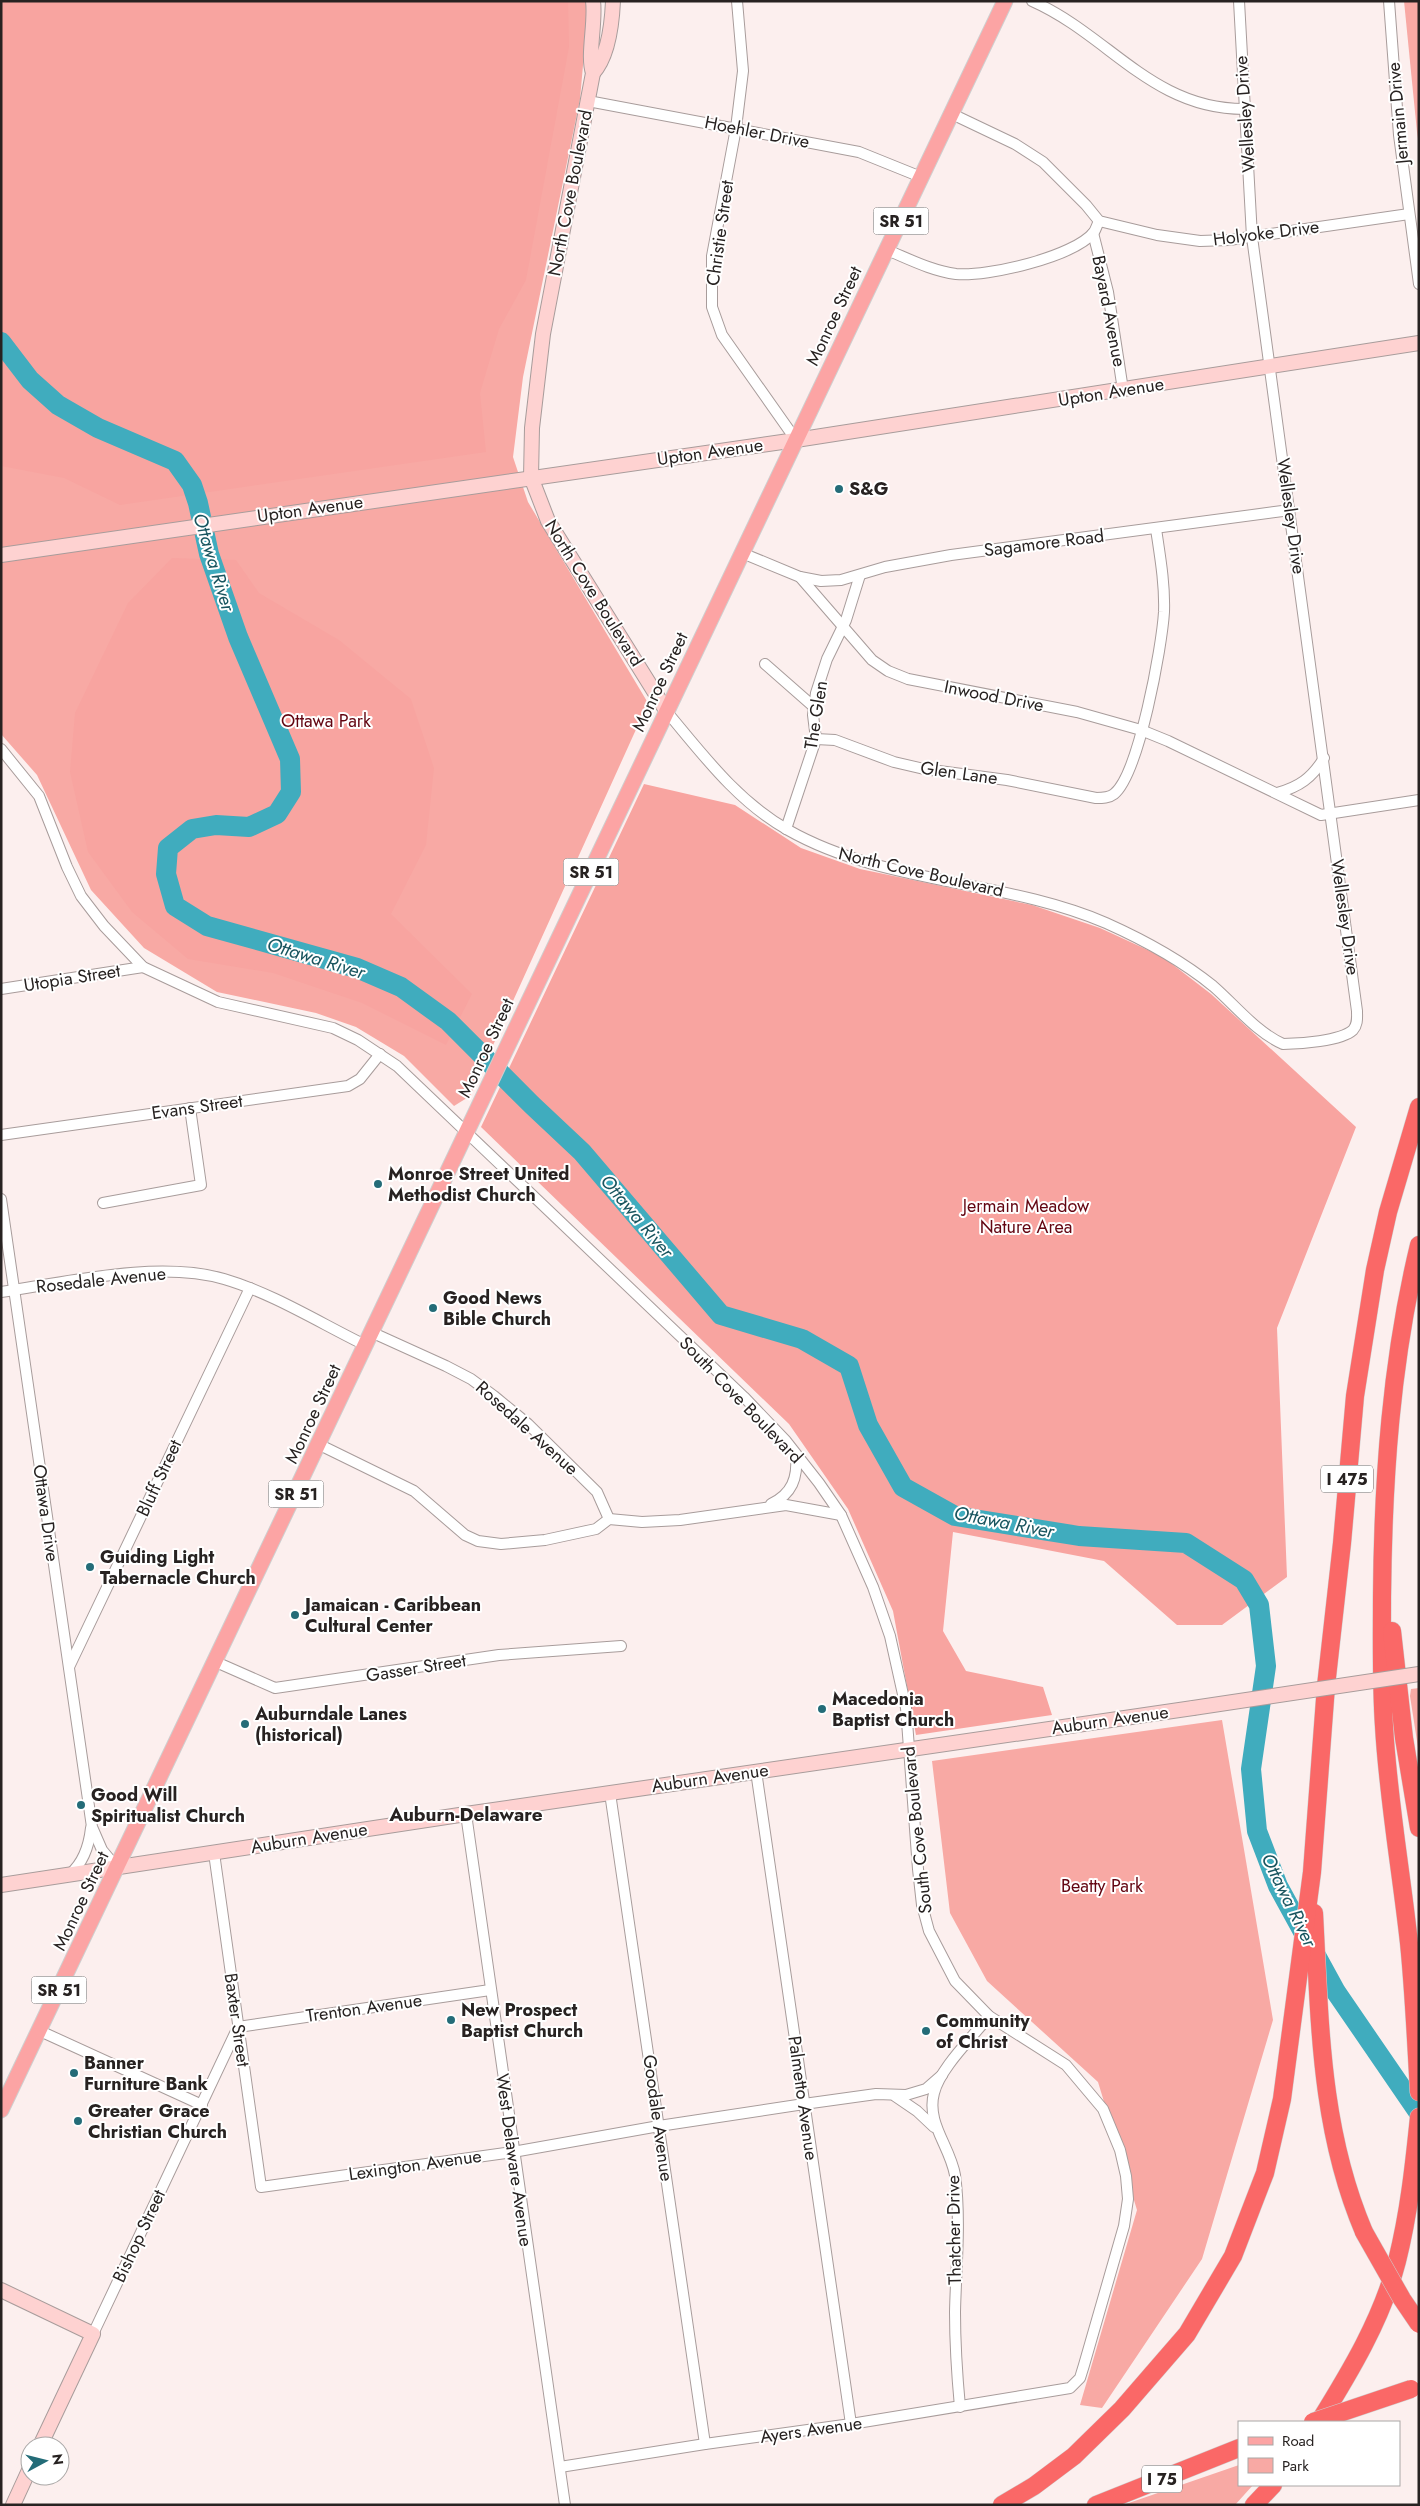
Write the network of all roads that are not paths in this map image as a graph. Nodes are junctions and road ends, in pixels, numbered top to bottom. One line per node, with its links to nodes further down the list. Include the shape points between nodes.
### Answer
1 (593, 1): 8 (street, North Cove Boulevard, via 590,65)
2 (613, 1): 8 (street, North Cove Boulevard, via 606,44 598,68)
3 (737, 1): 12 (street, Christie Street, via 743,71)
4 (1005, 1): 11 (main road, Monroe Street / SR 51)
5 (1032, 1): 10 (street, via 1076,25 1168,91 1225,109)
6 (1239, 1): 10 (street, Wellesley Drive)
7 (1389, 1): 14 (street, Jermain Drive, via 1399,135)
8 (593, 73): 9 (street, North Cove Boulevard)
9 (588, 101): 12 (street, Hoehler Drive); 24 (street, North Cove Boulevard, via 543,334 532,428)
10 (1244, 108): 17 (street, Wellesley Drive)
11 (952, 114): 13 (main road, Monroe Street / SR 51); 15 (street, via 1015,144 1043,162)
12 (736, 128): 13 (street, Hoehler Drive, via 859,152); 23 (street, Christie Street, via 712,256 712,307 722,335)
13 (921, 177): 18 (main road, Monroe Street / SR 51)
14 (1409, 214): 17 (street, Holyoke Drive); 19 (street, Jermain Drive)
15 (1098, 221): 16 (street); 17 (street, Holyoke Drive, via 1200,241)
16 (1093, 232): 18 (street, via 1077,244 1023,266 973,275 928,268); 22 (street, Bayard Avenue, via 1108,292)
17 (1252, 237): 21 (street, Wellesley Drive)
18 (887, 250): 23 (main road, Monroe Street / SR 51)
19 (1419, 284)
20 (1419, 343): 21 (street, Upton Avenue)
21 (1271, 368): 22 (street, Upton Avenue); 25 (street, Wellesley Drive)
22 (1123, 390): 23 (street, Upton Avenue)
23 (796, 440): 24 (street, Upton Avenue); 27 (main road, Monroe Street / SR 51)
24 (532, 477): 28 (street, Upton Avenue); 34 (street, North Cove Boulevard, via 548,521)
25 (1290, 510): 26 (street, Sagamore Road); 38 (street, Wellesley Drive)
26 (1156, 529): 29 (street, Sagamore Road, via 951,554 885,566); 35 (street, via 1163,572 1164,611 1156,671)
27 (742, 554): 30 (street, Inwood Drive); 34 (main road, Monroe Street / SR 51)
28 (1, 555)
29 (860, 575): 30 (street, Sagamore Road, via 821,581); 31 (street, The Glen)
30 (800, 577): 31 (street, Inwood Drive)
31 (843, 627): 33 (street, The Glen, via 827,659); 35 (street, Inwood Drive, via 872,660 908,679 1078,712)
32 (765, 664): 33 (street)
33 (814, 707): 36 (street, The Glen)
34 (667, 712): 42 (street, North Cove Boulevard, via 718,773 747,801); 49 (main road, Monroe Street / SR 51)
35 (1141, 730): 36 (street, Glen Lane, via 1121,784 1114,794 1105,798 1007,780 924,770 835,740); 39 (street, Inwood Drive)
36 (816, 739): 42 (street, The Glen)
37 (1, 749): 43 (street, South Cove Boulevard, via 39,796 66,867 81,896)
38 (1324, 758): 39 (street, via 1315,773 1305,781); 41 (street, Wellesley Drive)
39 (1277, 794): 41 (street, Inwood Drive, via 1321,815)
40 (1419, 800): 41 (street, Inwood Drive)
41 (1331, 814): 45 (street, Wellesley Drive, via 1357,1011 1358,1021)
42 (786, 829): 45 (street, North Cove Boulevard, via 827,850 930,878 1027,897 1106,923 1163,951 1212,986 1282,1044 1345,1035)
43 (143, 967): 44 (street, Utopia Street); 46 (street, South Cove Boulevard, via 218,1002 333,1028)
44 (1, 989)
45 (1354, 1029)
46 (380, 1054): 48 (street, Evans Street, via 360,1079 348,1086); 49 (street, South Cove Boulevard, via 414,1081)
47 (1419, 1107): 75 (highway, I 475, via 1388,1212 1375,1270 1355,1396)
48 (190, 1108): 50 (street, Evans Street); 52 (street, via 201,1185)
49 (467, 1132): 57 (main road, Monroe Street / SR 51); 59 (street, South Cove Boulevard, via 744,1397)
50 (1, 1135)
51 (1, 1199): 55 (street, Ottawa Drive)
52 (104, 1203)
53 (1419, 1245): 63 (highway, I 475, via 1394,1378)
54 (250, 1288): 55 (street, Rosedale Avenue, via 223,1278 170,1271); 57 (street, Rosedale Avenue); 66 (street, Bluff Street)
55 (14, 1290): 56 (street, Rosedale Avenue); 66 (street, Ottawa Drive)
56 (1, 1292)
57 (368, 1338): 58 (main road, Monroe Street / SR 51); 62 (street, Rosedale Avenue, via 455,1370 494,1396 528,1424 597,1492)
58 (320, 1444): 62 (street, via 414,1491 465,1535 478,1541 501,1544 545,1540 596,1529); 65 (main road, Monroe Street / SR 51)
59 (796, 1456): 60 (street, via 798,1468 789,1491); 61 (street, South Cove Boulevard)
60 (766, 1506): 61 (street, via 786,1505); 62 (street, via 680,1520 642,1522)
61 (841, 1515): 68 (street, South Cove Boulevard, via 890,1636 906,1708)
62 (609, 1519)
63 (1382, 1538): 73 (highway, via 1403,1728); 84 (highway, via 1384,1726 1415,2013)
64 (621, 1646): 65 (street, Gasser Street, via 499,1655 275,1688)
65 (216, 1662): 76 (main road, Monroe Street / SR 51)
66 (69, 1668): 72 (street, Ottawa Drive)
67 (1419, 1674): 68 (street, Auburn Avenue, bridge)
68 (908, 1749): 69 (street, Auburn Avenue); 80 (street, South Cove Boulevard, via 920,1887 929,1931 955,1981)
69 (756, 1771): 70 (street, Auburn Avenue); 86 (street, Palmetto Avenue)
70 (610, 1793): 71 (street, Auburn Avenue); 90 (street, Goodale Avenue)
71 (466, 1814): 74 (street, Auburn Avenue); 79 (street, West Delaware Avenue)
72 (92, 1827): 76 (street, Ottawa Drive, via 102,1850); 77 (street, Ottawa Drive, via 87,1850)
73 (1419, 1828)
74 (214, 1853): 76 (street, Auburn Avenue); 81 (street, Baxter Street)
75 (1312, 1865): 95 (highway, bridge, via 1325,2090 1343,2177 1364,2232); 111 (highway, via 1282,2099 1265,2173 1233,2256 1187,2334 1122,2409 1074,2456)
76 (117, 1868): 77 (street, Auburn Avenue); 82 (main road, Monroe Street / SR 51)
77 (68, 1876): 78 (street, Auburn Avenue)
78 (1, 1886)
79 (490, 1990): 81 (street, Trenton Avenue); 92 (street, West Delaware Avenue)
80 (989, 2016): 83 (street, Thatcher Drive); 98 (street, South Cove Boulevard, via 1066,2065 1102,2109 1120,2150 1126,2176 1128,2199 1124,2226 1084,2365 1075,2383)
81 (238, 2027): 87 (street, Bishop Street); 93 (street, Baxter Street)
82 (40, 2031): 87 (street); 88 (main road, Monroe Street / SR 51)
83 (942, 2075): 85 (street, Lexington Avenue, via 926,2089); 91 (street, Thatcher Drive, via 934,2091 931,2110)
84 (1419, 2092)
85 (894, 2095): 86 (street, Lexington Avenue, via 876,2094); 91 (street)
86 (804, 2104): 90 (street, Lexington Avenue); 102 (street, Palmetto Avenue)
87 (202, 2105): 96 (street, Bishop Street)
88 (1, 2110)
89 (1419, 2117): 101 (highway, via 1413,2183 1396,2262 1377,2318)
90 (659, 2126): 92 (street, Lexington Avenue); 104 (street, Goodale Avenue)
91 (937, 2129): 99 (street, Thatcher Drive, via 952,2166 957,2204 956,2363)
92 (513, 2152): 93 (street, Lexington Avenue); 106 (street, West Delaware Avenue)
93 (261, 2187)
94 (1, 2290): 96 (street)
95 (1419, 2324)
96 (93, 2334): 103 (street, Bishop Street)
97 (1415, 2388): 100 (highway, bridge)
98 (1061, 2391): 99 (street, Ayers Avenue)
99 (960, 2407): 102 (street, Ayers Avenue)
100 (1316, 2421)
101 (1320, 2421)
102 (851, 2424): 104 (street, Ayers Avenue)
103 (45, 2436)
104 (705, 2444): 106 (street, Ayers Avenue)
105 (1233, 2451): 112 (highway, I 75)
106 (560, 2468): 110 (street, West Delaware Avenue)
107 (21, 2486): 109 (street)
108 (1272, 2486): 113 (highway)
109 (12, 2505)
110 (565, 2505)
111 (1002, 2505)
112 (1096, 2505)
113 (1254, 2505)

